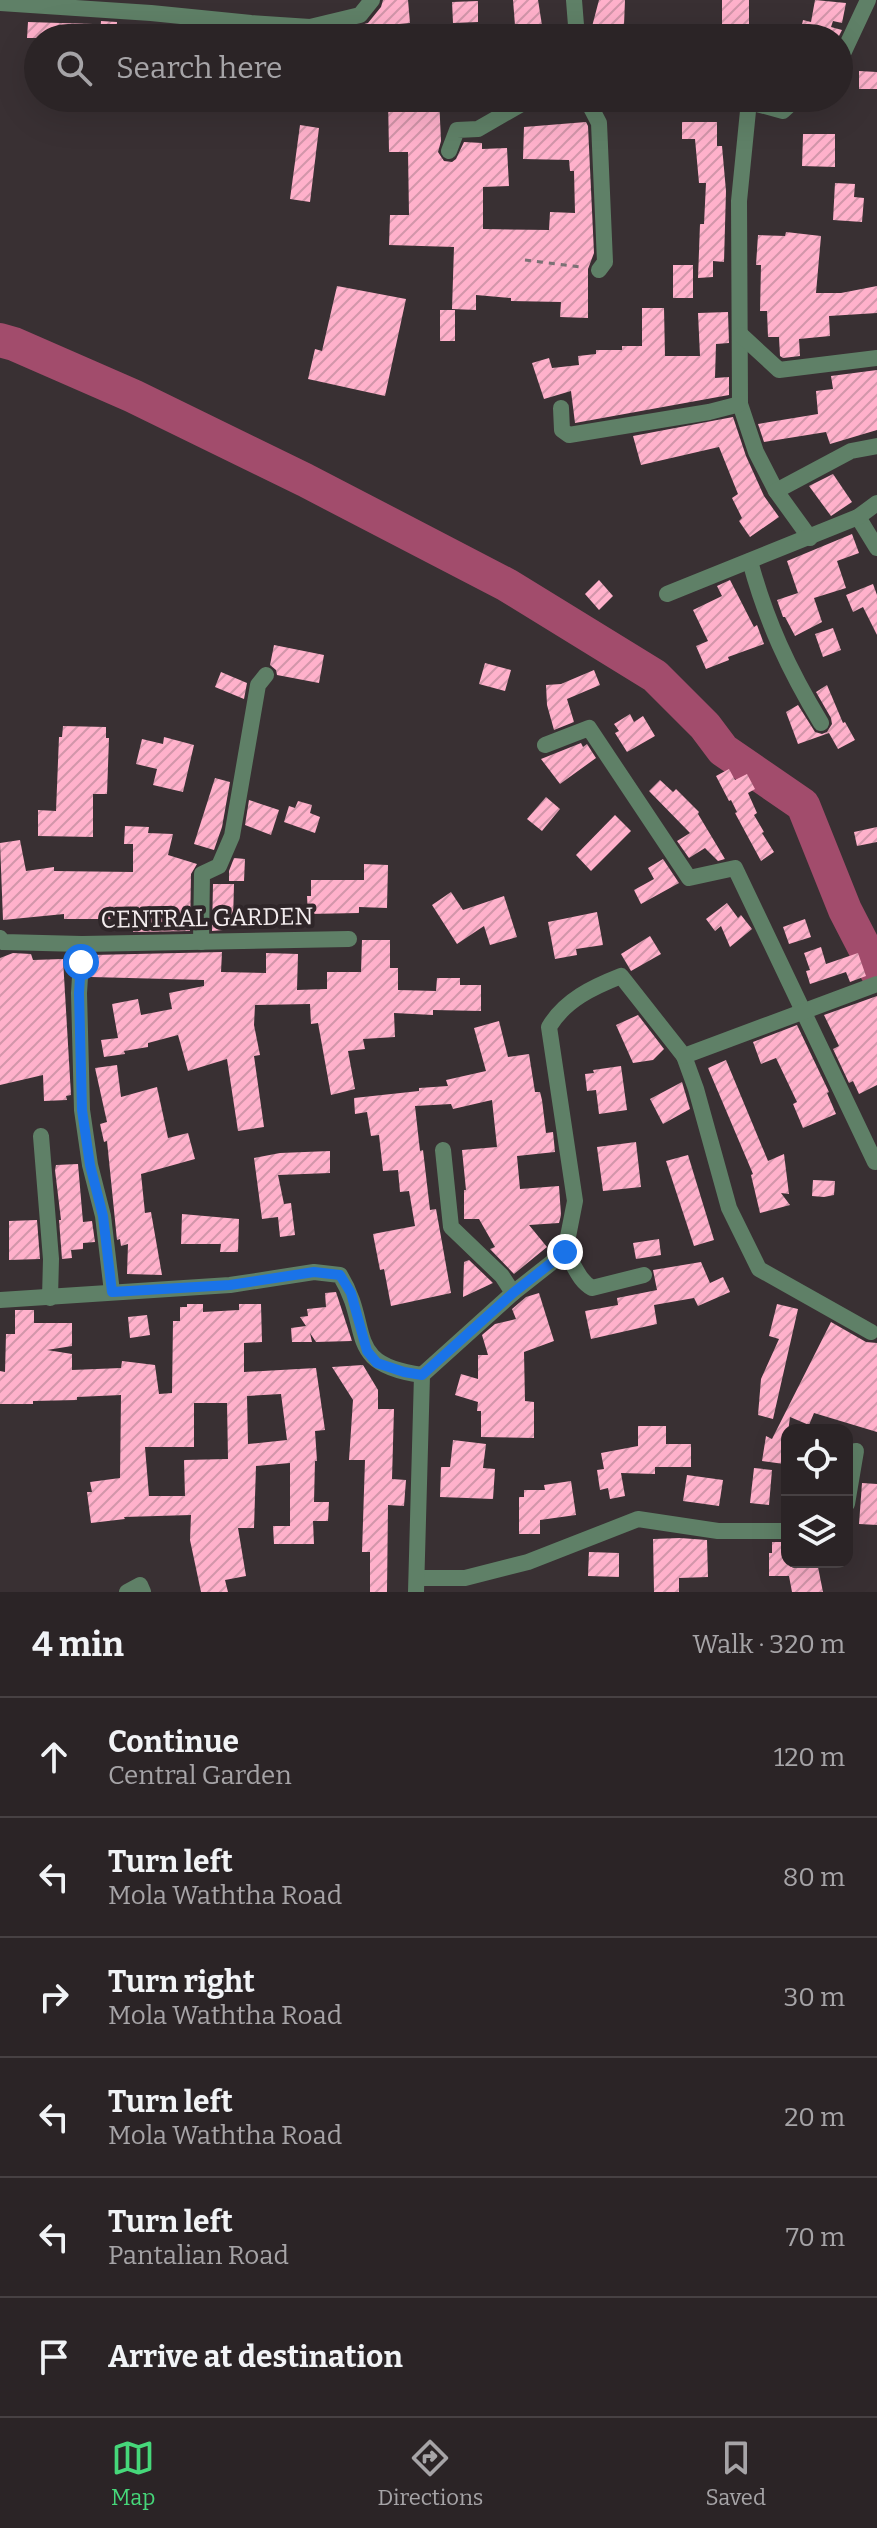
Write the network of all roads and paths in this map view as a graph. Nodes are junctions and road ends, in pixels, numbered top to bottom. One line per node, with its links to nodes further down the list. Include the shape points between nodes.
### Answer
1 (372, 0): 8 (street, via 360,15)
2 (574, 0): 9 (street)
3 (868, 0): 10 (street)
4 (10, 2): 5 (street)
5 (114, 5): 6 (street)
6 (152, 6): 7 (street)
7 (274, 24)
8 (322, 24)
9 (576, 24)
10 (853, 32)
11 (508, 112): 14 (street, via 478,129 457,130)
12 (593, 112): 16 (street, via 599,123 605,262)
13 (742, 112): 17 (street)
14 (449, 151)
15 (525, 260): 16 (path)
16 (599, 270)
17 (741, 335): 18 (street, via 779,370); 19 (street)
18 (877, 358)
19 (740, 404): 20 (street, via 569,435 562,430); 22 (street)
20 (561, 408)
21 (877, 446): 22 (street, via 851,451)
22 (776, 491): 25 (street)
23 (877, 503): 24 (street)
24 (858, 517): 25 (street); 26 (street)
25 (810, 538): 27 (street)
26 (877, 548)
27 (750, 561): 28 (street); 30 (street, via 793,676)
28 (667, 594)
29 (266, 675): 34 (street, via 258,685 232,836 219,866 202,874)
30 (821, 723)
31 (545, 745): 37 (street, via 589,728 689,878 735,868)
32 (0, 938): 35 (street)
33 (349, 939): 34 (street, CENTRAL GARDEN)
34 (201, 942): 35 (street, CENTRAL GARDEN)
35 (82, 944): 44 (street, CENTRAL GARDEN, via 82,1110)
36 (872, 986): 37 (street)
37 (805, 1011): 38 (street); 41 (street)
38 (684, 1056): 42 (street, via 621,976 593,987 558,1012 549,1027 575,1201); 48 (street, via 729,1208 759,1269)
39 (41, 1136): 46 (street)
40 (443, 1150): 45 (street, via 451,1227)
41 (875, 1162)
42 (565, 1252): 43 (street, via 582,1282 592,1288); 45 (street)
43 (644, 1275)
44 (112, 1292): 46 (street); 49 (street, via 230,1285 314,1272 340,1275 351,1293 367,1351 377,1363)
45 (513, 1293): 49 (street)
46 (50, 1298): 47 (street)
47 (0, 1300)
48 (871, 1332)
49 (422, 1375): 53 (street)
50 (856, 1451): 51 (street)
51 (848, 1496)
52 (781, 1531): 53 (street, via 718,1531 638,1519 528,1562)
53 (417, 1585)
54 (127, 1592): 55 (street, via 140,1585)
55 (143, 1592)

